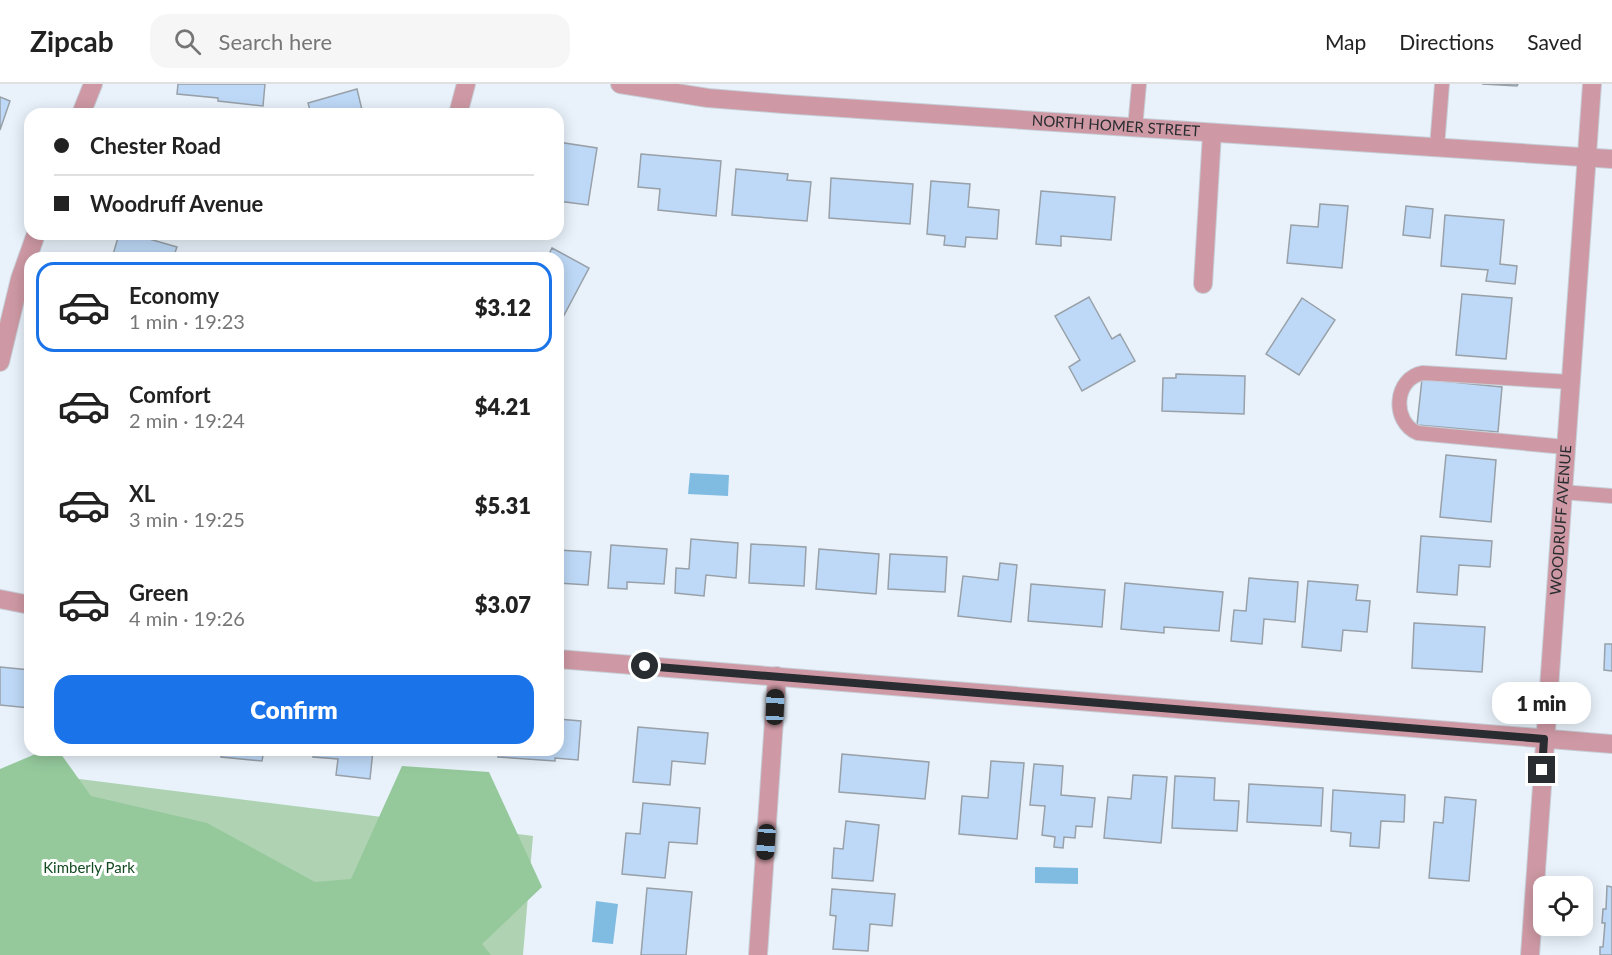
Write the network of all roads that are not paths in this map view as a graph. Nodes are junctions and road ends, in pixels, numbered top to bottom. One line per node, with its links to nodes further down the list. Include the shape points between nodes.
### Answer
1 (93, 84): 7 (street)
2 (466, 84): 8 (street)
3 (620, 84): 9 (street, NORTH HOMER STREET, via 708,98)
4 (1139, 84): 9 (lane)
5 (1442, 84): 11 (lane)
6 (1592, 84): 12 (street, WOODRUFF AVENUE)
7 (83, 108)
8 (460, 108)
9 (1135, 128): 10 (street, NORTH HOMER STREET)
10 (1212, 133): 11 (street, NORTH HOMER STREET); 15 (street)
11 (1437, 147): 12 (street, NORTH HOMER STREET)
12 (1587, 158): 13 (street, NORTH HOMER STREET); 17 (street, WOODRUFF AVENUE)
13 (1612, 159)
14 (24, 268): 16 (street)
15 (1203, 284)
16 (0, 363)
17 (1571, 382): 18 (street, WOODRUFF AVENUE); 18 (lane, via 1423,373 1409,378 1400,402 1404,425 1418,433)
18 (1566, 447): 19 (street, WOODRUFF AVENUE)
19 (1562, 492): 20 (lane); 25 (street, WOODRUFF AVENUE)
20 (1612, 496)
21 (0, 600): 22 (street)
22 (24, 604)
23 (564, 659): 24 (street)
24 (777, 676): 25 (street); 27 (street)
25 (1544, 739): 26 (street); 28 (street, WOODRUFF AVENUE)
26 (1612, 744)
27 (758, 955)
28 (1530, 955)

